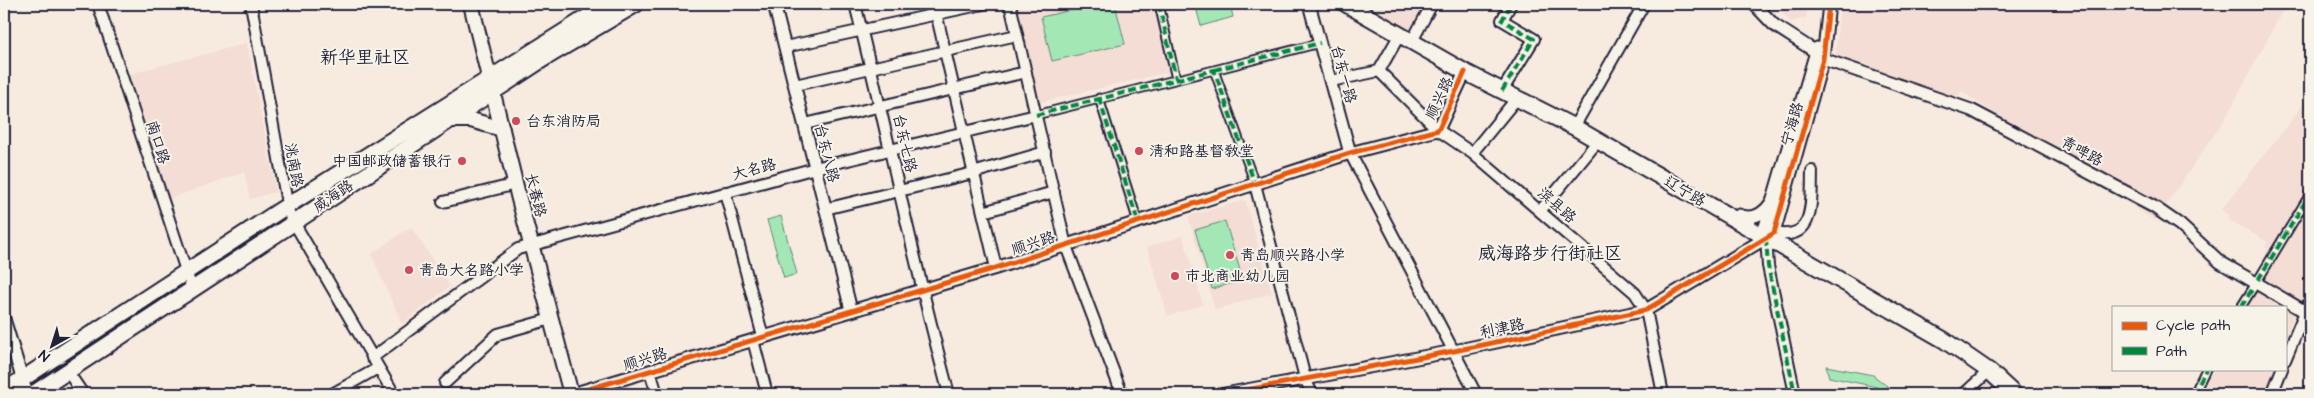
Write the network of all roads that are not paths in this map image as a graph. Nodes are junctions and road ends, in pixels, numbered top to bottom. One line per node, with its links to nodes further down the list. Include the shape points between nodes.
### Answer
1 (98, 4): 76 (street, 南口路)
2 (251, 4): 65 (street, 洮南路)
3 (471, 4): 35 (main road, 长春路)
4 (608, 4): 35 (main road, 威海路)
5 (636, 4): 35 (main road, 威海路)
6 (775, 4): 25 (street, 台东八路)
7 (855, 4): 21 (street, 台东七路)
8 (983, 4): 20 (street)
9 (1010, 4): 22 (street)
10 (1159, 4): 33 (street)
11 (1309, 4): 24 (street, 台东一路)
12 (1346, 4): 23 (main road, 辽宁路)
13 (1360, 4): 23 (main road, 辽宁路)
14 (1432, 4): 23 (street)
15 (1511, 4): 37 (street, via 1502,20 1534,38)
16 (1754, 4): 27 (street, 青啤路, via 1774,25)
17 (1822, 4): 27 (street, 宁海路)
18 (1829, 4): 27 (street, 宁海路)
19 (1640, 5): 45 (street)
20 (935, 9): 21 (street); 26 (street)
21 (862, 30): 25 (street); 28 (street, 台东七路)
22 (1017, 35): 26 (street); 31 (street)
23 (1409, 37): 30 (street); 32 (main road, 辽宁路); 37 (main road, 辽宁路)
24 (1320, 43): 29 (street); 34 (street, 台东一路)
25 (787, 47): 36 (street, 台东八路)
26 (945, 51): 28 (street); 38 (street)
27 (1820, 56): 64 (street, 宁海路); 72 (street, 宁海路); 85 (street, 青啤路, via 1944,99 1995,121 2154,207 2180,225 2220,262)
28 (871, 68): 36 (street); 41 (street, 台东七路)
29 (1214, 70): 33 (street, 大名路); 58 (street)
30 (1379, 71): 34 (street); 47 (street, 滨县路)
31 (1026, 72): 38 (street); 42 (street)
32 (1465, 72): 37 (main road, 辽宁路); 47 (street, 顺兴路)
33 (1176, 79): 39 (street, 大名路)
34 (1331, 81): 52 (street, 台东一路)
35 (490, 85): 43 (main road, 威海路); 46 (main road, 长春路); 65 (main road, 威海路)
36 (796, 85): 44 (street, 台东八路)
37 (1504, 88): 40 (main road, 辽宁路); 45 (main road, 辽宁路)
38 (954, 89): 41 (street); 48 (street)
39 (1099, 98): 42 (street, 大名路); 70 (street)
40 (1517, 98): 45 (main road, 辽宁路); 53 (street)
41 (881, 106): 44 (street); 50 (street, 台东七路)
42 (1036, 115): 48 (street, 大名路); 51 (street)
43 (450, 120): 46 (main road, via 471,120); 71 (main road, 威海路)
44 (806, 124): 54 (street, 台东八路)
45 (1576, 125): 49 (main road, 辽宁路); 69 (main road, 辽宁路)
46 (502, 129): 57 (main road, 长春路)
47 (1438, 130): 52 (street, 顺兴路); 53 (street, 滨县路)
48 (963, 132): 50 (street, 大名路); 56 (street)
49 (1598, 141): 67 (street); 72 (main road, 辽宁路)
50 (892, 150): 54 (street, 大名路); 59 (street, 台东七路)
51 (1045, 152): 56 (street); 61 (street)
52 (1350, 153): 58 (street, 顺兴路); 89 (street)
53 (1472, 153): 67 (street, 滨县路)
54 (817, 167): 60 (street, 大名路); 66 (street, 台东八路)
55 (1812, 171): 72 (street, via 1810,209 1805,227 1798,233)
56 (973, 173): 59 (street); 68 (street)
57 (516, 184): 63 (street); 73 (main road, 长春路)
58 (1254, 184): 70 (street, 顺兴路); 98 (street)
59 (900, 191): 66 (street); 80 (street, 台东七路)
60 (725, 192): 73 (street, 大名路); 88 (street)
61 (1054, 192): 68 (street); 74 (street)
62 (2310, 194): 77 (street)
63 (443, 202)
64 (1772, 202): 69 (street, via 1760,215 1746,218); 72 (street, 宁海路)
65 (286, 206): 71 (street, 洮南路); 76 (main road, 威海路)
66 (826, 208): 83 (street, 台东八路)
67 (1541, 210): 84 (street, 滨县路, via 1636,292)
68 (982, 212): 75 (street)
69 (1739, 215): 72 (main road, 辽宁路)
70 (1138, 222): 74 (street, 顺兴路)
71 (293, 223): 79 (main road, 威海路); 91 (street, 洮南路)
72 (1768, 234): 84 (street, 利津路); 96 (main road, 辽宁路, via 1944,340); 116 (street, via 1768,266); 119 (main road, 辽宁路, via 1969,346)
73 (532, 245): 87 (main road, 长春路); 91 (street, 大名路, via 518,248)
74 (1066, 246): 75 (street, 顺兴路); 111 (street)
75 (996, 268): 80 (street, 顺兴路)
76 (185, 272): 79 (street, 南口路); 99 (main road, 威海路)
77 (2258, 280)
78 (2253, 288): 82 (street)
79 (192, 289): 97 (main road, 威海路)
80 (921, 290): 83 (street, 顺兴路); 110 (street, 台东七路)
81 (2310, 300): 85 (street)
82 (2242, 306)
83 (852, 310): 88 (street, 顺兴路)
84 (1646, 310): 89 (street, 利津路); 115 (street, 滨县路)
85 (2304, 311): 90 (street)
86 (4, 318): 99 (street)
87 (551, 319): 100 (street, via 498,334); 107 (main road, 长春路)
88 (758, 339): 95 (street, 顺兴路); 109 (street)
89 (1454, 351): 98 (street, 利津路); 114 (street)
90 (2286, 357)
91 (372, 358): 92 (street, 洮南路)
92 (378, 368): 105 (street); 106 (street, 洮南路)
93 (2206, 370): 120 (street)
94 (2282, 370): 121 (street)
95 (650, 371): 107 (street, 顺兴路); 108 (street)
96 (1989, 371): 117 (street); 118 (main road, 辽宁路)
97 (68, 372): 103 (main road, 威海路); 104 (street)
98 (1305, 378): 112 (street, 利津路); 113 (street)
99 (22, 380): 101 (main road, 威海路); 102 (street)
100 (445, 383)
101 (4, 391)
102 (27, 394)
103 (33, 394)
104 (83, 394)
105 (332, 394)
106 (394, 394)
107 (571, 394)
108 (657, 394)
109 (767, 394)
110 (949, 394)
111 (1122, 394)
112 (1225, 394)
113 (1312, 394)
114 (1476, 394)
115 (1664, 394)
116 (1795, 394)
117 (1964, 394)
118 (2014, 394)
119 (2026, 394)
120 (2194, 394)
121 (2272, 394)

